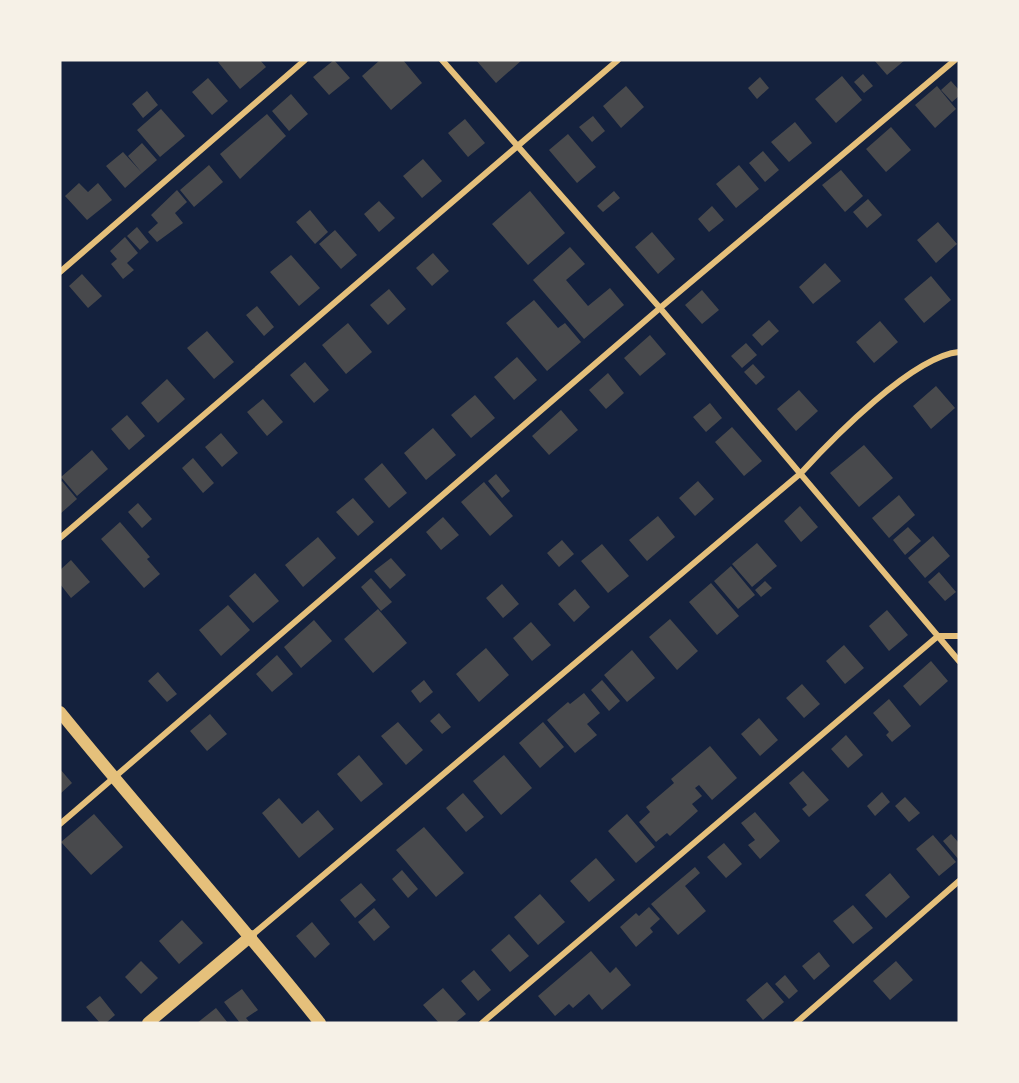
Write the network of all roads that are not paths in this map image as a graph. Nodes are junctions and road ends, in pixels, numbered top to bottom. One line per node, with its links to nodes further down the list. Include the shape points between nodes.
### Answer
1 (304, 60): 6 (street)
2 (442, 60): 5 (street)
3 (618, 60): 5 (street)
4 (954, 60): 7 (street)
5 (516, 144): 7 (street); 10 (street)
6 (60, 272)
7 (660, 308): 9 (street); 15 (street)
8 (959, 352): 9 (street, via 914,371 872,404)
9 (801, 473): 11 (street); 18 (street)
10 (60, 538)
11 (938, 636): 12 (street); 13 (street); 21 (street)
12 (959, 636)
13 (959, 661)
14 (60, 712): 15 (main road)
15 (113, 777): 16 (street); 18 (main road)
16 (60, 824)
17 (959, 881): 22 (street)
18 (251, 936): 19 (main road); 20 (main road)
19 (148, 1023)
20 (320, 1023)
21 (482, 1023)
22 (796, 1023)

